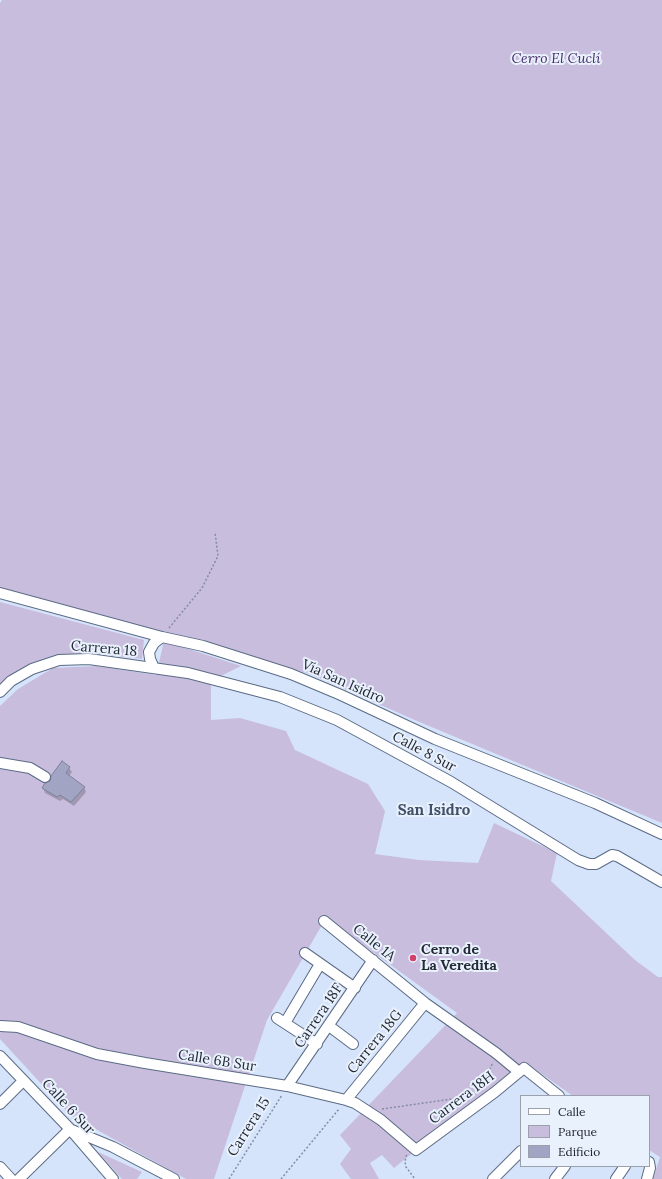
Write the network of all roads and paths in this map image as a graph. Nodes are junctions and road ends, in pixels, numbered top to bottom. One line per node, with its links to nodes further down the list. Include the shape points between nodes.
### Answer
1 (215, 532): 3 (path, via 218,556 202,588)
2 (0, 594): 3 (street, Vía San Isidro)
3 (162, 637): 4 (street, Carrera 18, via 154,643 149,652); 8 (street, Vía San Isidro, via 204,646 292,674 341,694 434,739 595,803)
4 (154, 668): 5 (street, Carrera 18, via 90,659 59,660 32,668 11,681); 9 (street, Calle 8 Sur, via 188,673 280,697 337,720 451,782 578,860 596,864 617,856)
5 (0, 692)
6 (0, 762): 7 (street, via 30,768)
7 (45, 777)
8 (662, 834)
9 (662, 882)
10 (324, 921): 12 (street, Calle 1A)
11 (305, 953): 13 (street)
12 (373, 960): 14 (street, Carrera 18F); 15 (street, Calle 1A)
13 (320, 964): 14 (street); 18 (street, via 281,1020)
14 (355, 988): 17 (street, Carrera 18F)
15 (425, 1003): 20 (street, Calle 1A); 28 (street, Carrera 18G)
16 (0, 1026): 24 (street, Calle 6B Sur, via 18,1027 97,1054)
17 (329, 1026): 18 (street, Carrera 18F); 19 (street)
18 (317, 1044): 24 (street, Carrera 18F)
19 (352, 1044)
20 (496, 1053): 22 (street, Calle 1A); 25 (path)
21 (0, 1056): 23 (street, Calle 6 Sur)
22 (522, 1070): 26 (street, Calle 1A); 32 (street, Carrera 18H)
23 (23, 1081): 29 (street); 31 (street, Calle 6 Sur)
24 (287, 1086): 28 (street, Calle 6B Sur); 42 (path, Carrera 15)
25 (483, 1088)
26 (558, 1095)
27 (472, 1096): 30 (path)
28 (346, 1100): 30 (street, Calle 6B Sur); 43 (path)
29 (0, 1104)
30 (368, 1111): 32 (street, Calle 6B Sur)
31 (70, 1129): 39 (street); 40 (street, Calle 6 Sur); 41 (street, via 113,1147)
32 (416, 1150): 44 (path, via 406,1156 405,1162 406,1168)
33 (520, 1152): 45 (street)
34 (565, 1167): 46 (street)
35 (624, 1167): 47 (street)
36 (650, 1167): 48 (street)
37 (0, 1168): 38 (street)
38 (11, 1179)
39 (19, 1179)
40 (113, 1179)
41 (174, 1179)
42 (229, 1179)
43 (281, 1179)
44 (415, 1179)
45 (493, 1179)
46 (555, 1179)
47 (616, 1179)
48 (647, 1179)

